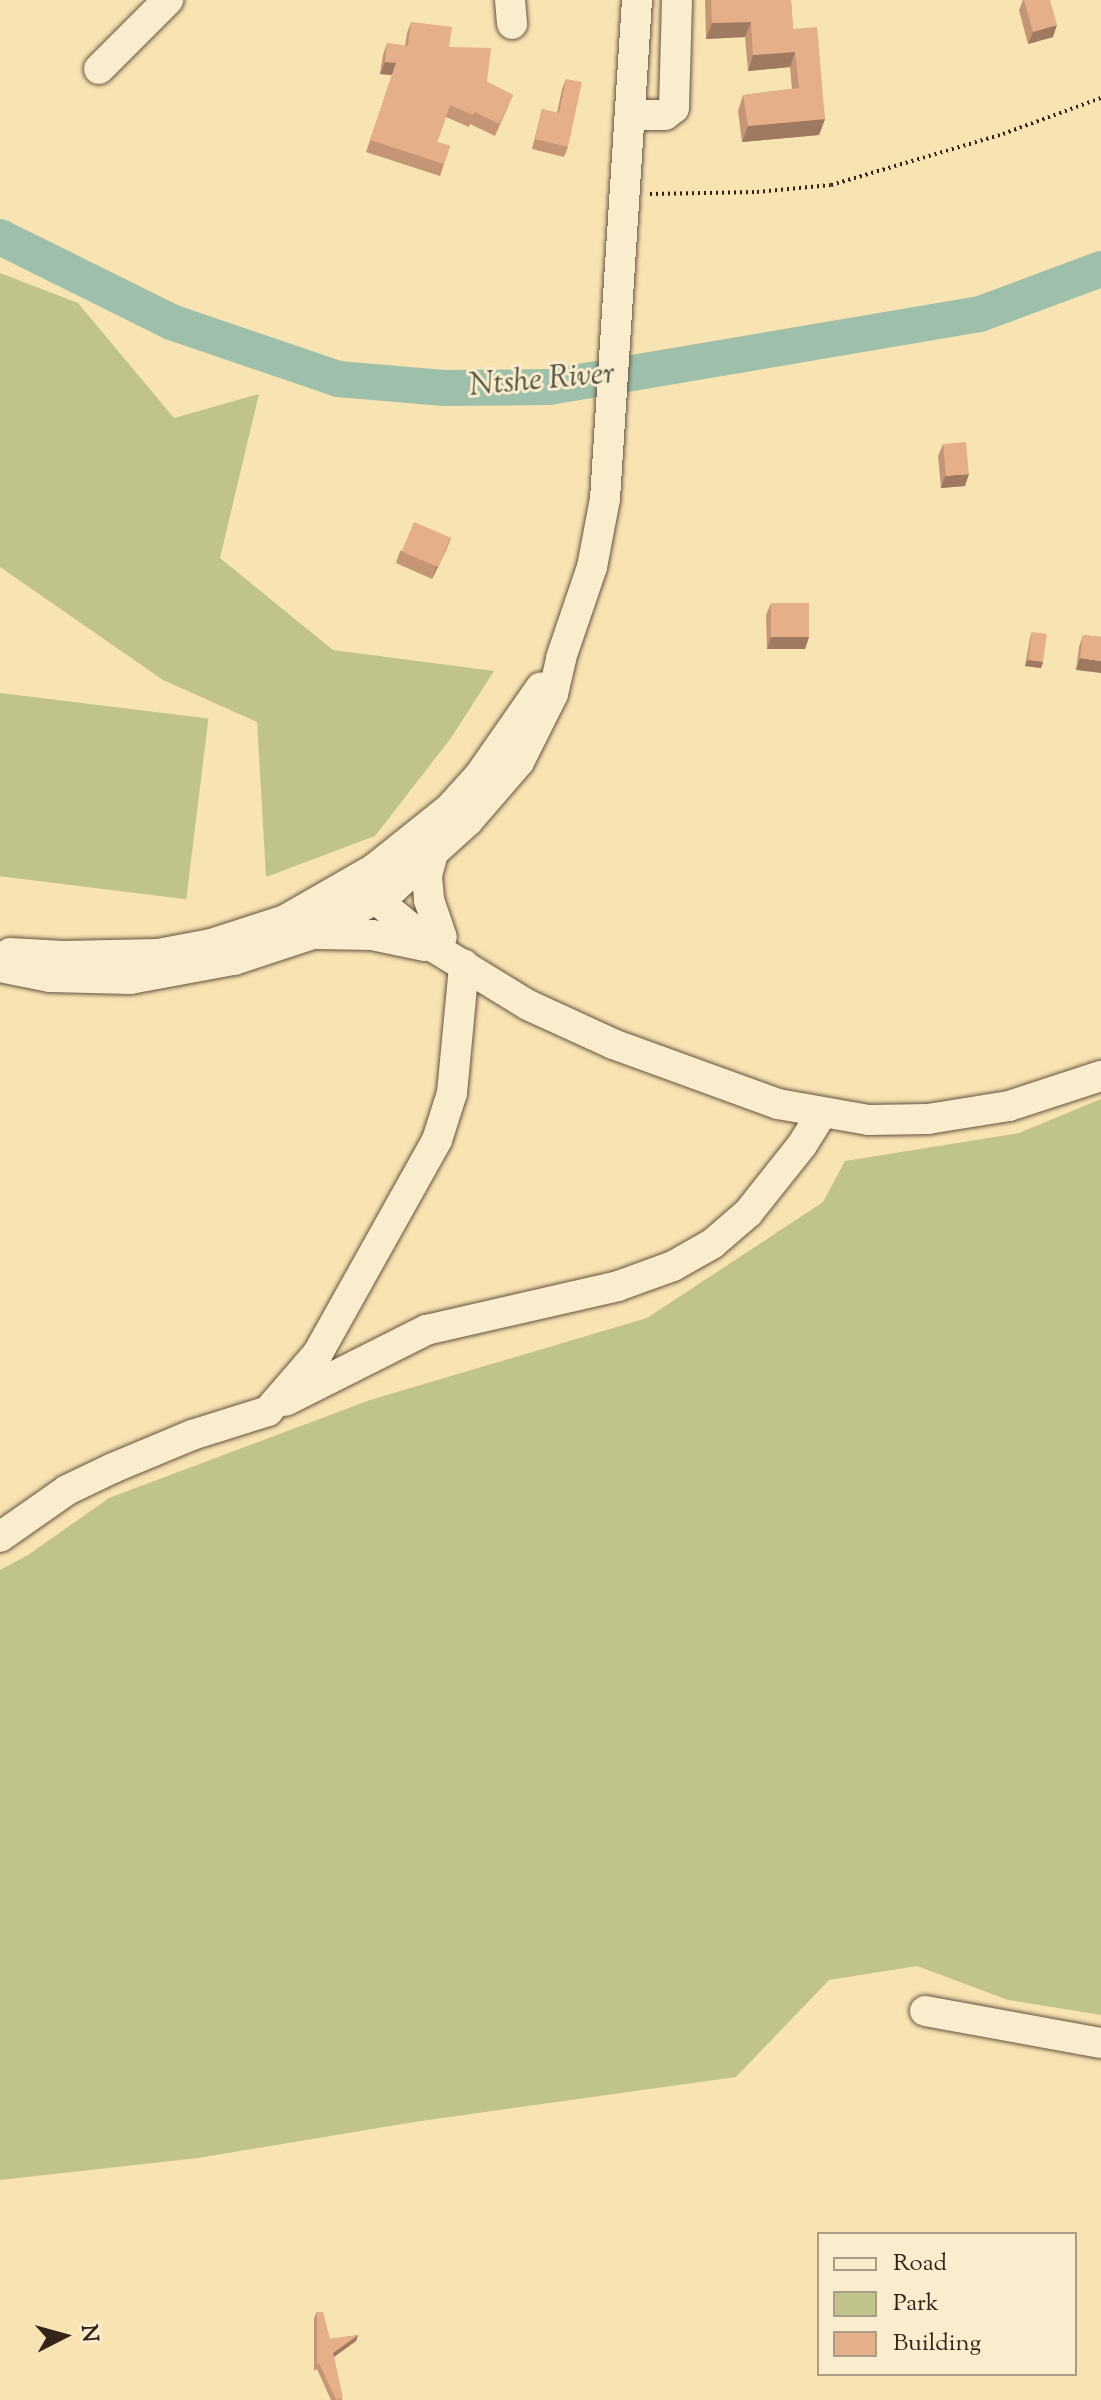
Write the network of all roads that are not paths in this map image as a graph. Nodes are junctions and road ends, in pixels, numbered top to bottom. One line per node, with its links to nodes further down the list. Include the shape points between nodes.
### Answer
1 (168, 0): 4 (street)
2 (637, 0): 5 (street)
3 (677, 0): 5 (street, via 674,108 665,115)
4 (99, 69)
5 (632, 115): 6 (street, via 622,195 610,455 592,567)
6 (561, 658): 7 (street, via 553,694 519,762); 8 (street, via 479,776)
7 (433, 853): 8 (street); 11 (street, via 427,876 429,900)
8 (374, 885): 9 (street); 10 (street, via 211,944 158,954); 11 (street)
9 (313, 934): 11 (street, via 372,935); 12 (street, via 234,960 130,979 50,977)
10 (0, 952)
11 (449, 952): 14 (street, via 528,1005 613,1044 778,1104); 15 (street, via 452,1093 437,1140 318,1353)
12 (0, 967)
13 (1101, 1076): 14 (street, via 1009,1106 928,1119)
14 (821, 1114): 15 (street, via 748,1213 712,1244 673,1266 618,1286 426,1330)
15 (268, 1411): 16 (street, via 113,1468 67,1490)
16 (0, 1537)
17 (925, 2011): 18 (street)
18 (1101, 2043)

